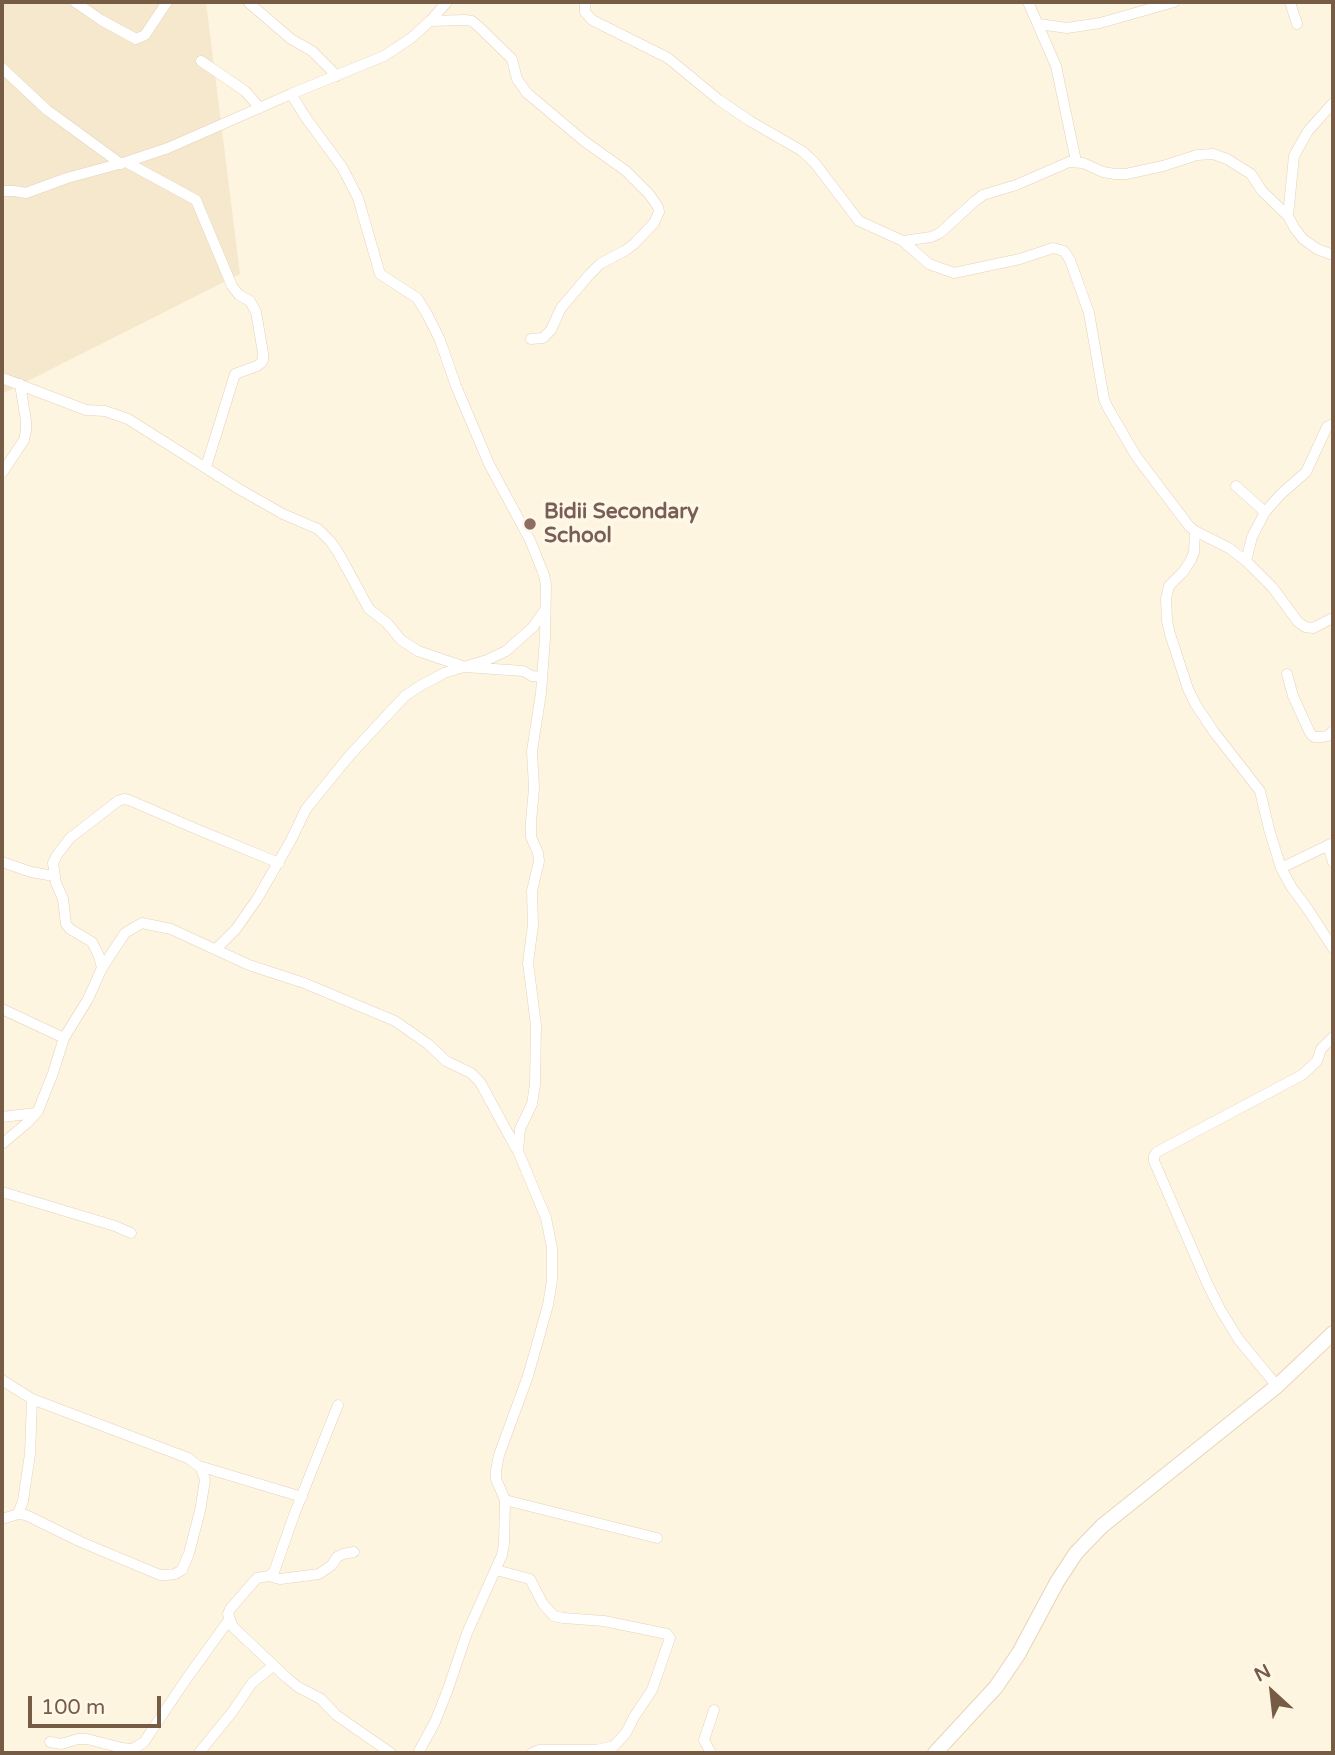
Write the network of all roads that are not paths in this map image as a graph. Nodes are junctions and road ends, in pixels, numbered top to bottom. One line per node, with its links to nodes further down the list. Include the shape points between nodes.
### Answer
1 (75, 2): 2 (street, via 136,39 150,30)
2 (167, 2)
3 (248, 2): 14 (street)
4 (447, 2): 9 (street)
5 (585, 2): 22 (street, via 585,12 592,20 668,58 719,100 802,151 859,221)
6 (1028, 2): 10 (street)
7 (1174, 2): 10 (street, via 1100,23 1067,28)
8 (1290, 2): 11 (street)
9 (430, 21): 14 (street, via 384,56); 24 (street, via 465,20 478,26 512,59 522,88 626,171 658,207 654,223 634,244 600,264 561,308 551,330 543,338)
10 (1039, 24): 18 (street, via 1056,66)
11 (1297, 24)
12 (201, 61): 17 (street, via 244,90)
13 (2, 68): 19 (street, via 47,110)
14 (337, 76): 15 (street)
15 (291, 94): 17 (street); 34 (street, via 358,198 380,274 417,298 440,340 489,464 539,561)
16 (1333, 103): 21 (street, via 1308,131 1294,156)
17 (260, 108): 19 (street)
18 (1076, 162): 21 (street, via 1126,174 1213,154 1251,174); 22 (street, via 983,195 940,233)
19 (123, 163): 20 (street, via 26,193); 28 (street, via 196,200 235,291 250,301 256,312 263,360 235,373)
20 (2, 191)
21 (1288, 216): 23 (street, via 1303,239)
22 (904, 241): 32 (street, via 929,264 954,273 1053,248 1064,251 1089,313 1108,408 1136,456)
23 (1333, 255)
24 (531, 339)
25 (2, 378): 26 (street)
26 (20, 384): 28 (street, via 86,410 128,419); 29 (street, via 26,431)
27 (1333, 424): 31 (street, via 1327,427 1306,472)
28 (206, 467): 36 (street, via 318,529 339,554 369,609 418,650)
29 (2, 473)
30 (1236, 486): 31 (street)
31 (1265, 512): 33 (street)
32 (1195, 531): 33 (street); 44 (street, via 1191,560 1167,591 1170,634 1196,705 1260,791)
33 (1246, 561): 35 (street, via 1305,627)
34 (547, 609): 36 (street, via 506,651); 38 (street)
35 (1333, 618)
36 (465, 667): 38 (street, via 523,671); 43 (street, via 444,673 405,696 306,809)
37 (1287, 674): 39 (street, via 1310,733 1321,737)
38 (542, 677): 55 (street, via 531,822 539,861 532,891 528,963 536,1025 534,1085)
39 (1333, 731)
40 (1331, 844): 42 (street); 44 (street)
41 (2, 862): 45 (street)
42 (1333, 862)
43 (279, 863): 45 (street, via 124,799 70,838 53,863); 47 (street, via 253,906)
44 (1281, 868): 46 (street)
45 (54, 876): 48 (street, via 66,924 92,942)
46 (1333, 947)
47 (216, 949): 48 (street, via 171,929 142,923 125,933); 55 (street, via 395,1021 480,1082)
48 (102, 968): 51 (street)
49 (2, 1009): 51 (street)
50 (1333, 1037): 60 (street, via 1302,1075 1154,1156 1220,1309)
51 (64, 1038): 52 (street)
52 (36, 1113): 53 (street); 54 (street)
53 (2, 1117)
54 (2, 1144)
55 (518, 1151): 65 (street, via 546,1218 553,1262 548,1305 499,1455 496,1479)
56 (2, 1192): 57 (street)
57 (131, 1233)
58 (1333, 1333): 60 (main road)
59 (2, 1380): 61 (street)
60 (1277, 1386): 81 (main road, via 1102,1526 1076,1553 996,1687)
61 (32, 1399): 63 (street); 66 (street, via 30,1454)
62 (338, 1405): 64 (street)
63 (199, 1466): 64 (street); 66 (street, via 205,1480 200,1511 189,1553 182,1570 175,1574 160,1575)
64 (302, 1497): 71 (street)
65 (505, 1500): 68 (street); 70 (street, via 504,1544)
66 (18, 1514): 67 (street)
67 (2, 1519)
68 (657, 1538)
69 (354, 1552): 71 (street, via 337,1557 319,1574)
70 (496, 1570): 78 (street); 79 (street, via 530,1579 554,1616 604,1621 670,1638 652,1690 614,1746)
71 (269, 1576): 72 (street, via 257,1578 236,1601)
72 (229, 1620): 73 (street); 75 (street, via 144,1742 131,1749 87,1739)
73 (273, 1666): 76 (street, via 252,1683); 77 (street)
74 (714, 1710): 80 (street, via 705,1740)
75 (50, 1742)
76 (199, 1753)
77 (391, 1753)
78 (418, 1753)
79 (532, 1753)
80 (710, 1753)
81 (935, 1753)

